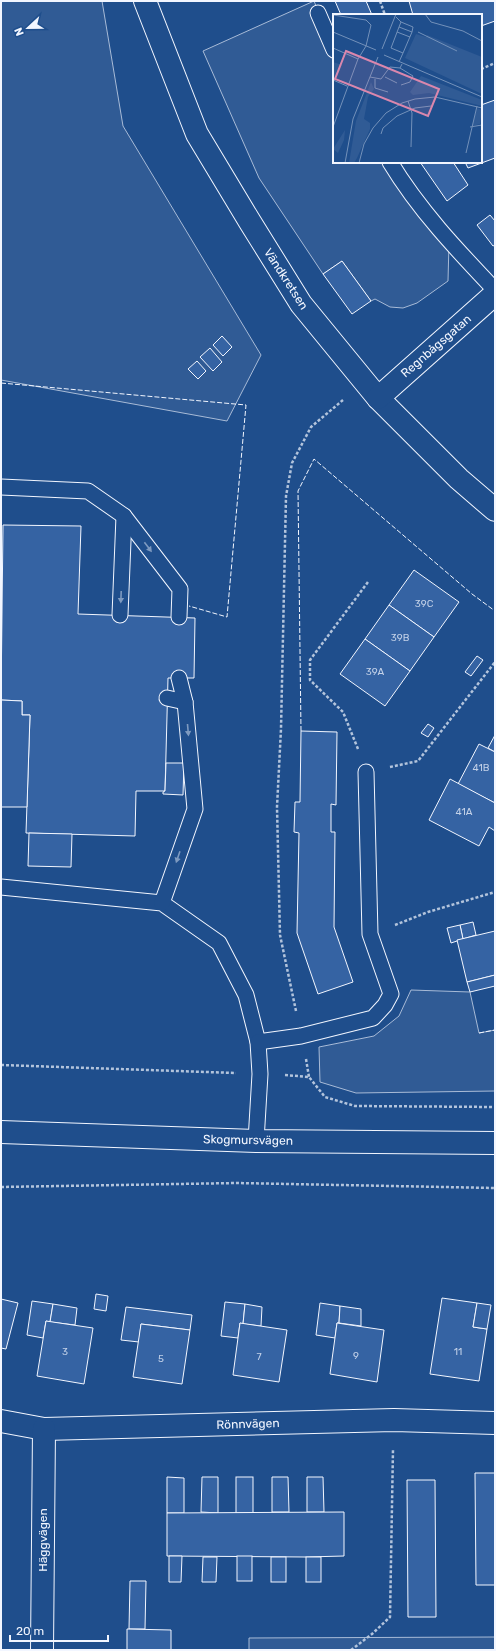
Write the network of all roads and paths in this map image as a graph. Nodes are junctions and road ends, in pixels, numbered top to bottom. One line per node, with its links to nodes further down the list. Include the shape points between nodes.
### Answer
1 (145, 1): 11 (street, Vändkretsen, via 197,134 301,304)
2 (380, 1): 4 (path)
3 (318, 13): 5 (lane)
4 (385, 14)
5 (333, 48)
6 (495, 63): 7 (path)
7 (482, 69)
8 (391, 163): 9 (lane, via 403,184 449,243)
9 (495, 290)
10 (495, 294): 11 (street, Regnbågsgatan)
11 (378, 398): 13 (street, Vändkretsen, via 459,479); 27 (path, via 347,396 311,427 292,463 286,496 282,729 277,807 280,935)
12 (1, 487): 14 (lane, via 88,491)
13 (495, 510)
14 (124, 516): 16 (lane, one-way to 16); 17 (lane, one-way to 17, via 180,589)
15 (368, 582): 22 (path, via 310,660 310,680 344,712)
16 (120, 615)
17 (180, 617)
18 (495, 662): 22 (path, via 418,761)
19 (179, 678): 21 (lane)
20 (167, 698): 21 (lane)
21 (185, 702): 25 (lane, one-way to 25, via 195,809)
22 (366, 772): 26 (lane)
23 (1, 888): 25 (lane)
24 (495, 892): 26 (path, via 428,912)
25 (162, 903): 28 (lane, via 219,943 246,995)
26 (370, 934): 27 (lane, via 391,994 385,1005 373,1018)
27 (301, 1036): 28 (lane); 29 (path)
28 (258, 1042): 31 (lane, via 260,1074)
29 (309, 1077)
30 (1, 1132): 31 (street, Skogmursvägen)
31 (256, 1141): 32 (street, Skogmursvägen)
32 (495, 1143)
33 (1, 1187): 34 (path, via 237,1183)
34 (495, 1188)
35 (1, 1420): 38 (street, Rönnvägen)
36 (394, 1420): 37 (street, Rönnvägen); 38 (street, Rönnvägen); 40 (path, via 390,1617)
37 (495, 1423)
38 (44, 1429): 39 (street, Häggvägen)
39 (42, 1650)
40 (351, 1650)

